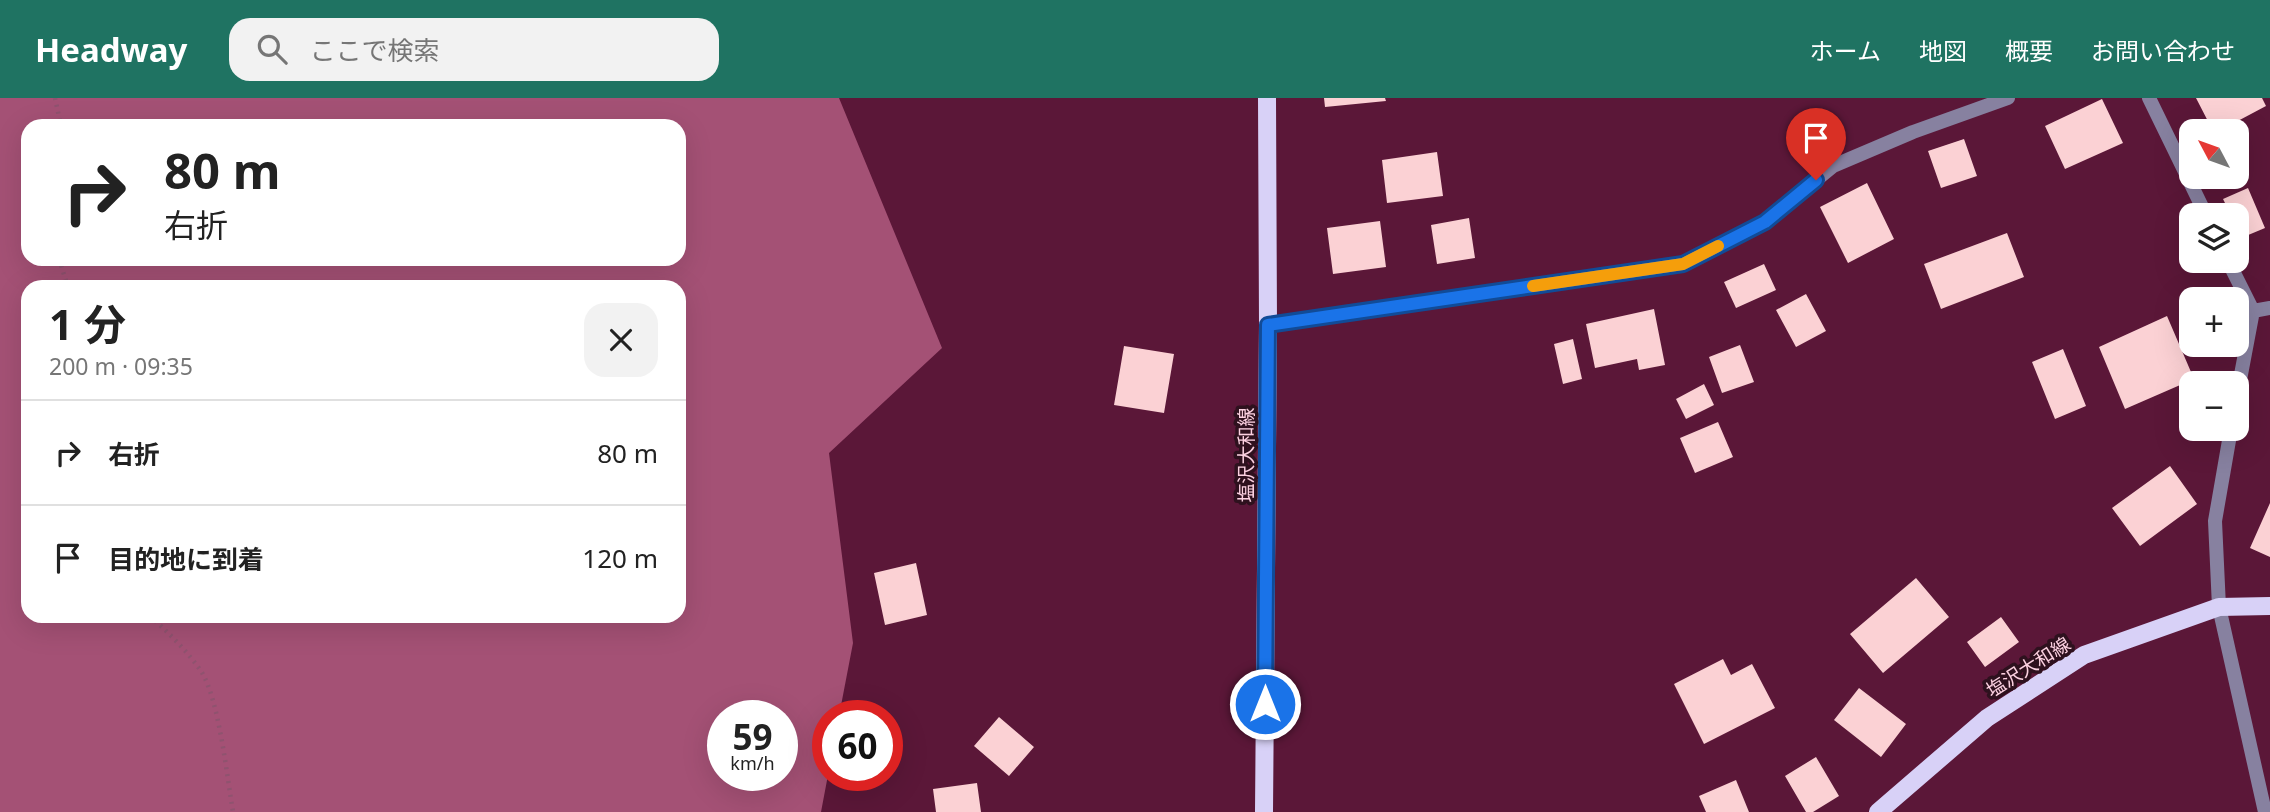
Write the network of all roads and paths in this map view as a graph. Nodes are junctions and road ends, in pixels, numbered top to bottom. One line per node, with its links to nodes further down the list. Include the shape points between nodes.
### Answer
1 (55, 98): 5 (path)
2 (1267, 98): 10 (main road, 塩沢大和線)
3 (2008, 98): 10 (street, via 1833,166 1765,222 1683,264)
4 (2150, 98): 6 (street)
5 (60, 119)
6 (2200, 203)
7 (2234, 273): 9 (street)
8 (2270, 308): 9 (street)
9 (2253, 311): 11 (street)
10 (1268, 325): 17 (main road, 塩沢大和線)
11 (2242, 371)
12 (2229, 441): 14 (street, via 2215,521)
13 (2270, 606): 14 (main road, 塩沢大和線)
14 (2218, 607): 18 (main road, 塩沢大和線, via 2084,655 1987,718); 19 (street)
15 (157, 623): 16 (path, via 202,673 215,710)
16 (233, 812)
17 (1264, 812)
18 (1878, 812)
19 (2264, 812)

